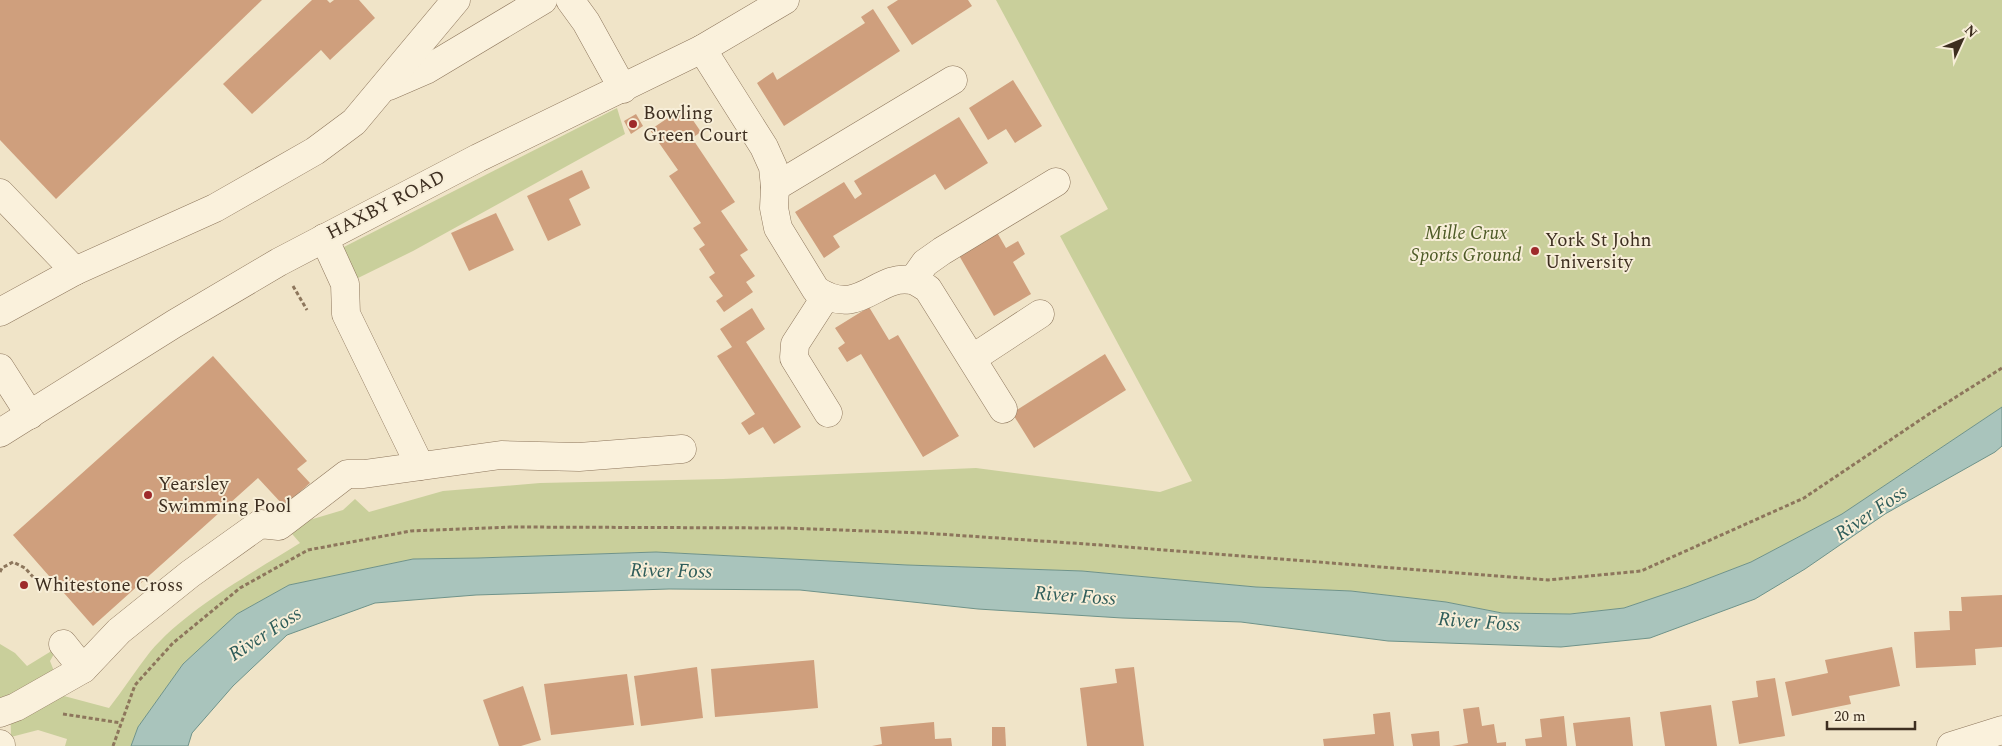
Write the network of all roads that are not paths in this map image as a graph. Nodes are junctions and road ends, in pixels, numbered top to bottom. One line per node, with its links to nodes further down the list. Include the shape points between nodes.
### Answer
1 (456, 0): 7 (street)
2 (542, 0): 7 (street, via 426,70)
3 (570, 0): 8 (street)
4 (785, 0): 5 (street, HAXBY ROAD)
5 (702, 49): 8 (street, HAXBY ROAD); 10 (street, via 764,147 773,167)
6 (953, 80): 10 (street)
7 (383, 89): 13 (street, via 354,122 315,150 215,208)
8 (623, 89): 12 (street, HAXBY ROAD, via 478,158)
9 (1056, 182): 14 (street, via 942,251 925,264)
10 (775, 187): 15 (street, via 774,208 778,228 816,290)
11 (0, 193): 13 (street)
12 (324, 238): 22 (street, HAXBY ROAD, via 174,324); 25 (street, via 345,284 346,314)
13 (75, 271): 16 (street)
14 (913, 280): 15 (street, via 897,280 858,299); 18 (street, via 928,289)
15 (826, 296): 21 (street, via 795,344 794,358)
16 (0, 312)
17 (1040, 314): 18 (street)
18 (973, 358): 20 (street)
19 (0, 368): 22 (street)
20 (1003, 410)
21 (828, 413)
22 (30, 415): 23 (street, HAXBY ROAD)
23 (0, 434)
24 (682, 449): 25 (street, via 579,457 501,455)
25 (420, 466): 27 (street, via 347,474 279,526 260,524 119,631)
26 (63, 644): 27 (street)
27 (82, 669): 28 (street)
28 (8, 710)
29 (2002, 730): 30 (street)
30 (1951, 746)

